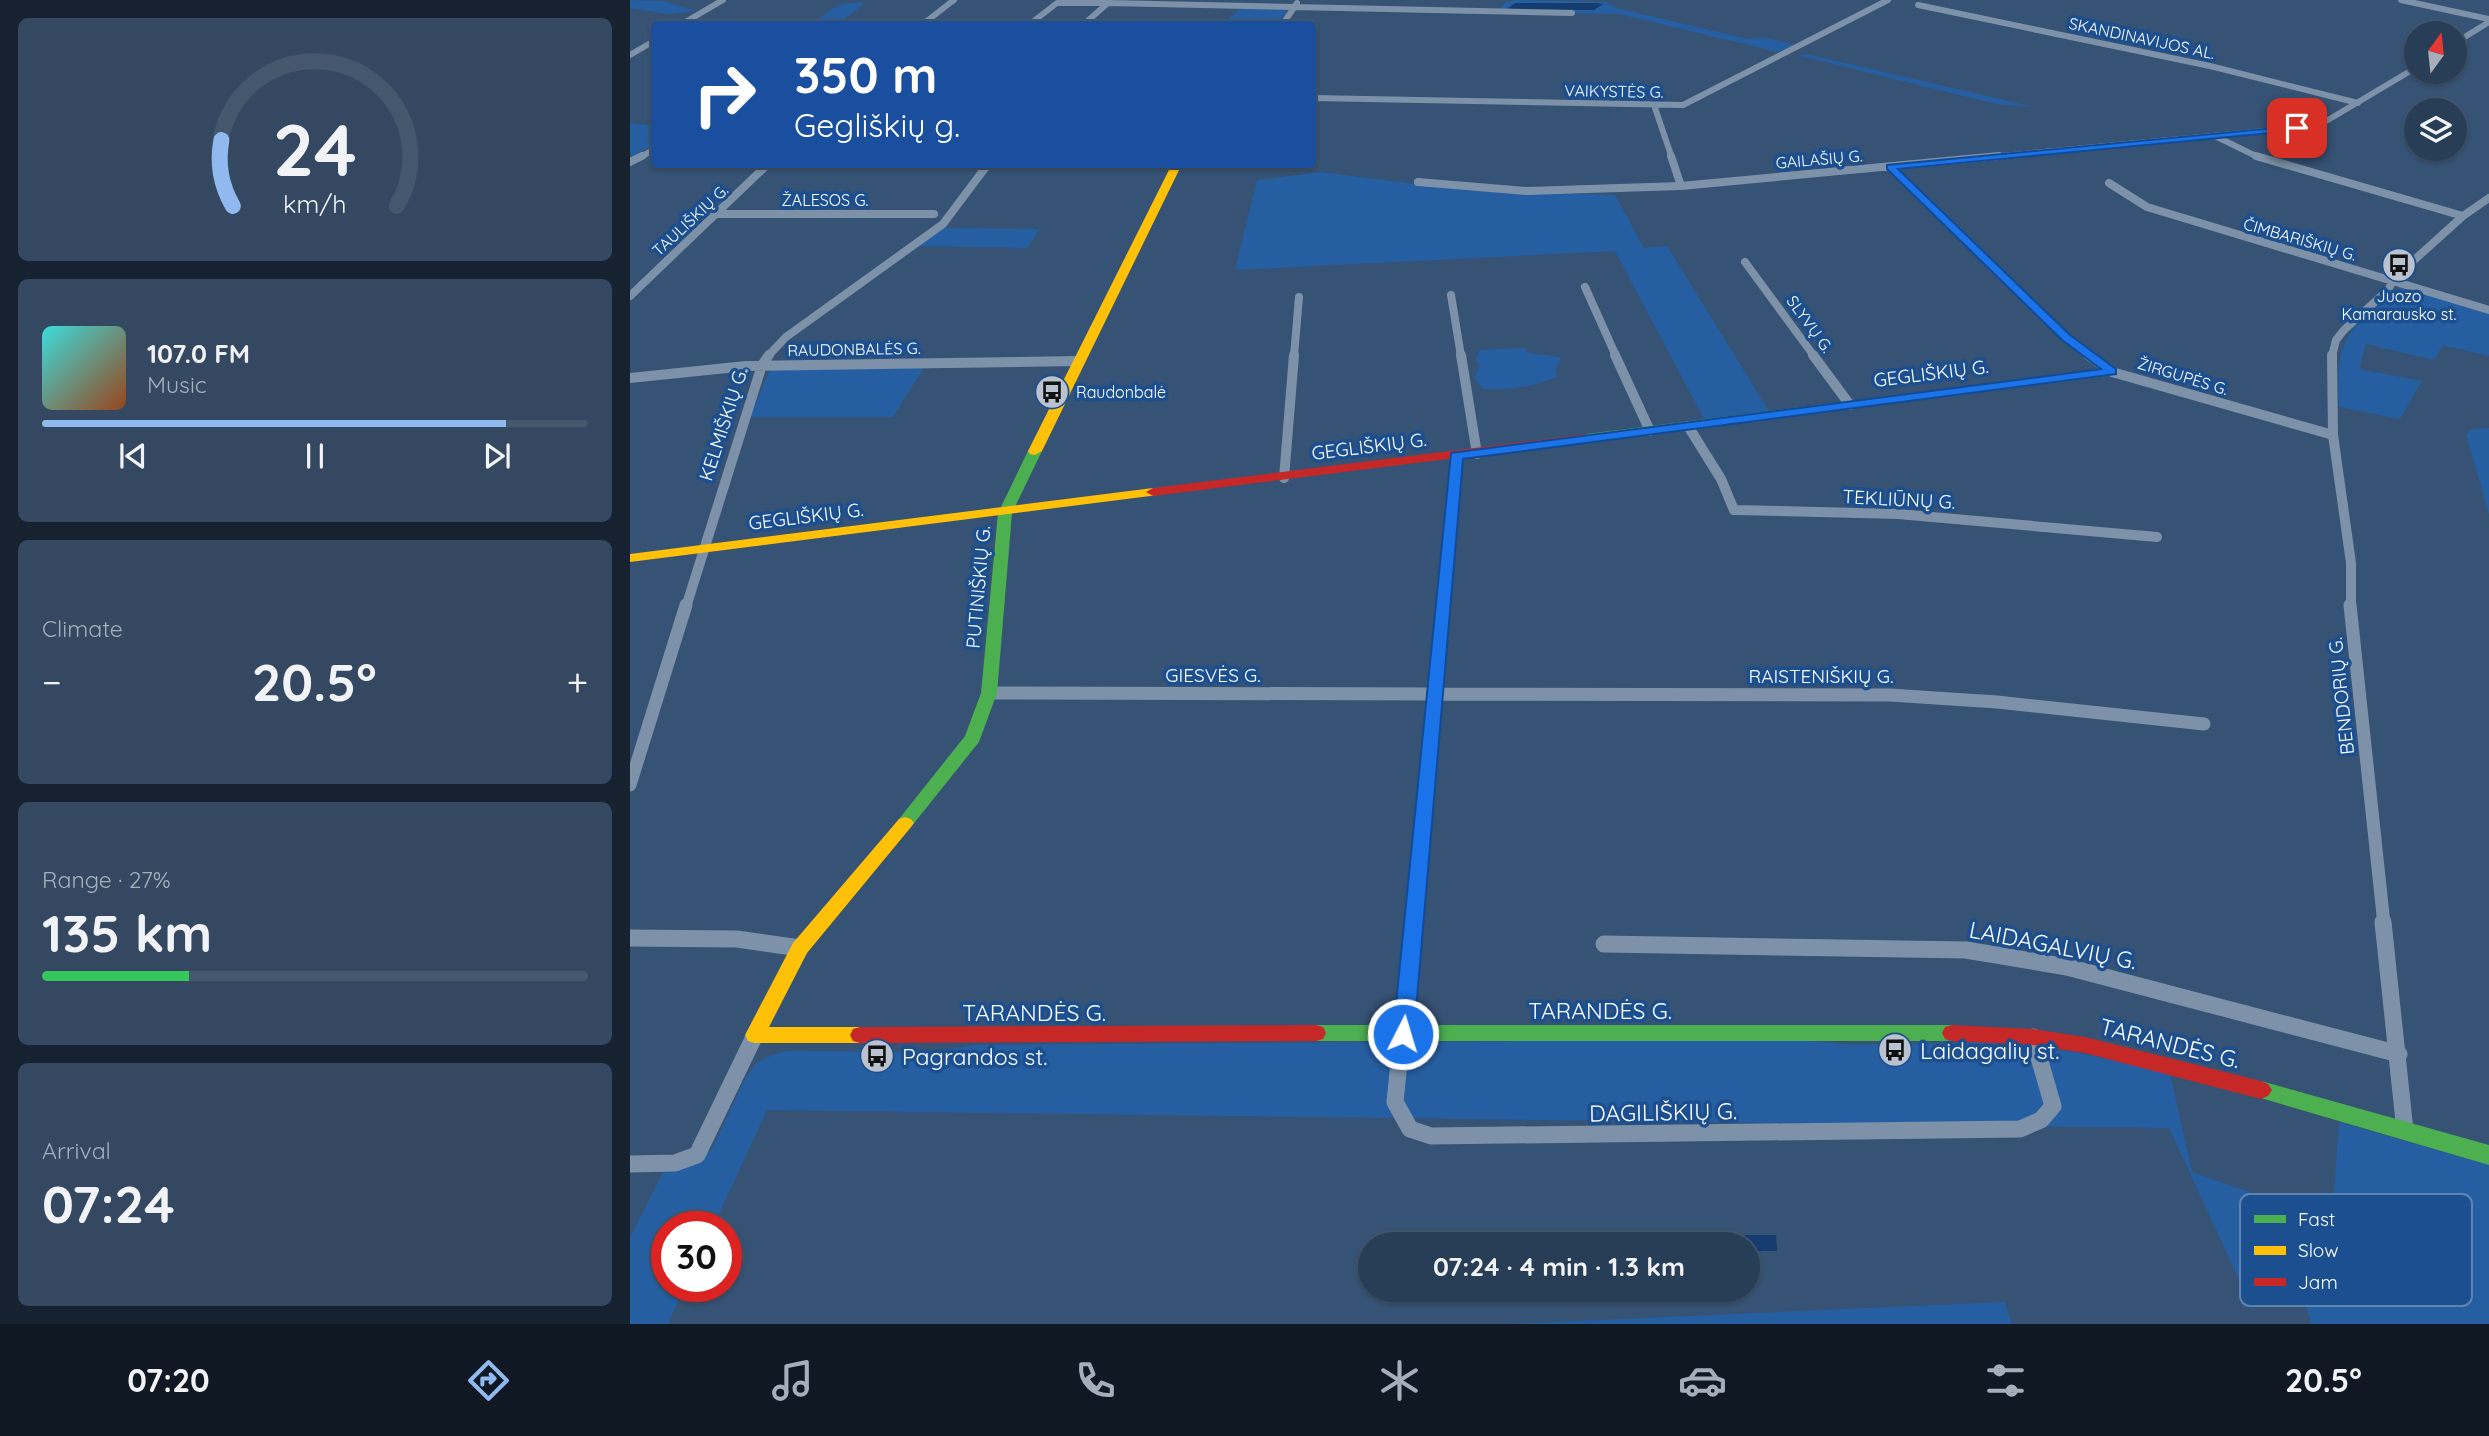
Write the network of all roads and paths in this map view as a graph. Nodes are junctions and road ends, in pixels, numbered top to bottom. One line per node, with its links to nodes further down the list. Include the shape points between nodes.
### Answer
1 (723, 0): 12 (street)
2 (954, 0): 13 (street)
3 (1299, 0): 9 (street)
4 (1888, 0): 23 (street, VAIKYSTĖS G., via 1689,103)
5 (2401, 0): 11 (street)
6 (1108, 3): 7 (street); 14 (street, via 1057,2); 15 (street)
7 (1228, 3): 9 (street)
8 (1918, 5): 22 (street, SKANDINAVIJOS AL., via 2210,66)
9 (1295, 7): 10 (street); 16 (street)
10 (1572, 13)
11 (2489, 20): 17 (street)
12 (687, 21)
13 (927, 21)
14 (1034, 21)
15 (1087, 21)
16 (1285, 21)
17 (2468, 34)
18 (651, 43): 19 (street)
19 (630, 55)
20 (2404, 75): 22 (street, GAILAŠIŲ G.)
21 (1316, 98): 23 (street, VAIKYSTĖS G.)
22 (2358, 103): 24 (street, GAILAŠIŲ G., via 2313,125)
23 (1654, 106): 33 (street)
24 (2216, 137): 27 (street, GAILAŠIŲ G.); 37 (street, via 2264,160)
25 (651, 152): 26 (street)
26 (630, 162)
27 (1890, 167): 33 (street, GAILAŠIŲ G.); 47 (street, ŽIRGUPĖS G., via 2066,338)
28 (764, 168): 35 (street, TAULIŠKIŲ G.)
29 (985, 168): 46 (street, KELMIŠKIŲ G., via 943,224 786,337)
30 (1175, 168): 45 (street, PUTINIŠKIŲ G.)
31 (1418, 182): 33 (street, GAILAŠIŲ G., via 1527,191)
32 (2109, 183): 39 (street, ČIMBARIŠKIŲ G., via 2147,207)
33 (1681, 186)
34 (2489, 198): 37 (street, BENDORIŲ G.)
35 (716, 214): 36 (street, ŽALESOS G.); 42 (street, TAULIŠKIŲ G.)
36 (934, 214)
37 (2463, 216): 39 (street, BENDORIŲ G.)
38 (1745, 262): 49 (street, SLYVŲ G.)
39 (2392, 280): 44 (street, ČIMBARIŠKIŲ G.); 52 (street, BENDORIŲ G., via 2389,289 2336,340 2330,382)
40 (1585, 287): 51 (street)
41 (1451, 295): 53 (street)
42 (630, 296)
43 (1299, 297): 55 (street)
44 (2489, 310)
45 (1078, 361): 46 (street, RAUDONBALĖS G.); 56 (street, PUTINIŠKIŲ G.)
46 (762, 365): 48 (street, RAUDONBALĖS G.); 58 (street, KELMIŠKIŲ G.)
47 (2112, 372): 49 (street, GEGLIŠKIŲ G.); 52 (street, ŽIRGUPĖS G.)
48 (630, 378)
49 (1850, 405): 50 (street, GEGLIŠKIŲ G.)
50 (1688, 426): 51 (street, GEGLIŠKIŲ G.); 57 (street, TEKLIŪNŲ G., via 1734,510 1898,514)
51 (1650, 431): 53 (street, GEGLIŠKIŲ G.)
52 (2333, 435): 70 (street, BENDORIŲ G., via 2351,563 2349,592)
53 (1477, 454): 54 (street, GEGLIŠKIŲ G.)
54 (1456, 456): 55 (street, GEGLIŠKIŲ G.); 61 (street)
55 (1284, 478): 56 (street, GEGLIŠKIŲ G.)
56 (1005, 513): 58 (street, GEGLIŠKIŲ G.); 60 (street, PUTINIŠKIŲ G.)
57 (2157, 537)
58 (703, 549): 59 (street, GEGLIŠKIŲ G.); 63 (street, KELMIŠKIŲ G.)
59 (630, 558)
60 (989, 694): 61 (street, GIESVĖS G.); 66 (street, PUTINIŠKIŲ G., via 962,755)
61 (1436, 696): 62 (street, RAISTENIŠKIŲ G., via 1890,695); 67 (street)
62 (2204, 724)
63 (630, 785)
64 (630, 938): 66 (street, via 769,940)
65 (1604, 944): 70 (street, LAIDAGALVIŲ G., via 1966,950 2067,967)
66 (800, 948): 68 (street, PUTINIŠKIŲ G.)
67 (1403, 1034): 68 (street, TARANDĖS G.); 69 (street, TARANDĖS G., via 1921,1031); 71 (street, DAGILIŠKIŲ G., via 1395,1102 1415,1135 1441,1139)
68 (755, 1035): 74 (street, via 696,1155 675,1163)
69 (2033, 1037): 71 (street, via 2053,1106 2041,1120); 72 (street, TARANDĖS G., via 2148,1059)
70 (2399, 1054): 72 (street, BENDORIŲ G.)
71 (2020, 1129)
72 (2405, 1131): 73 (street, TARANDĖS G.)
73 (2489, 1155)
74 (630, 1164)

